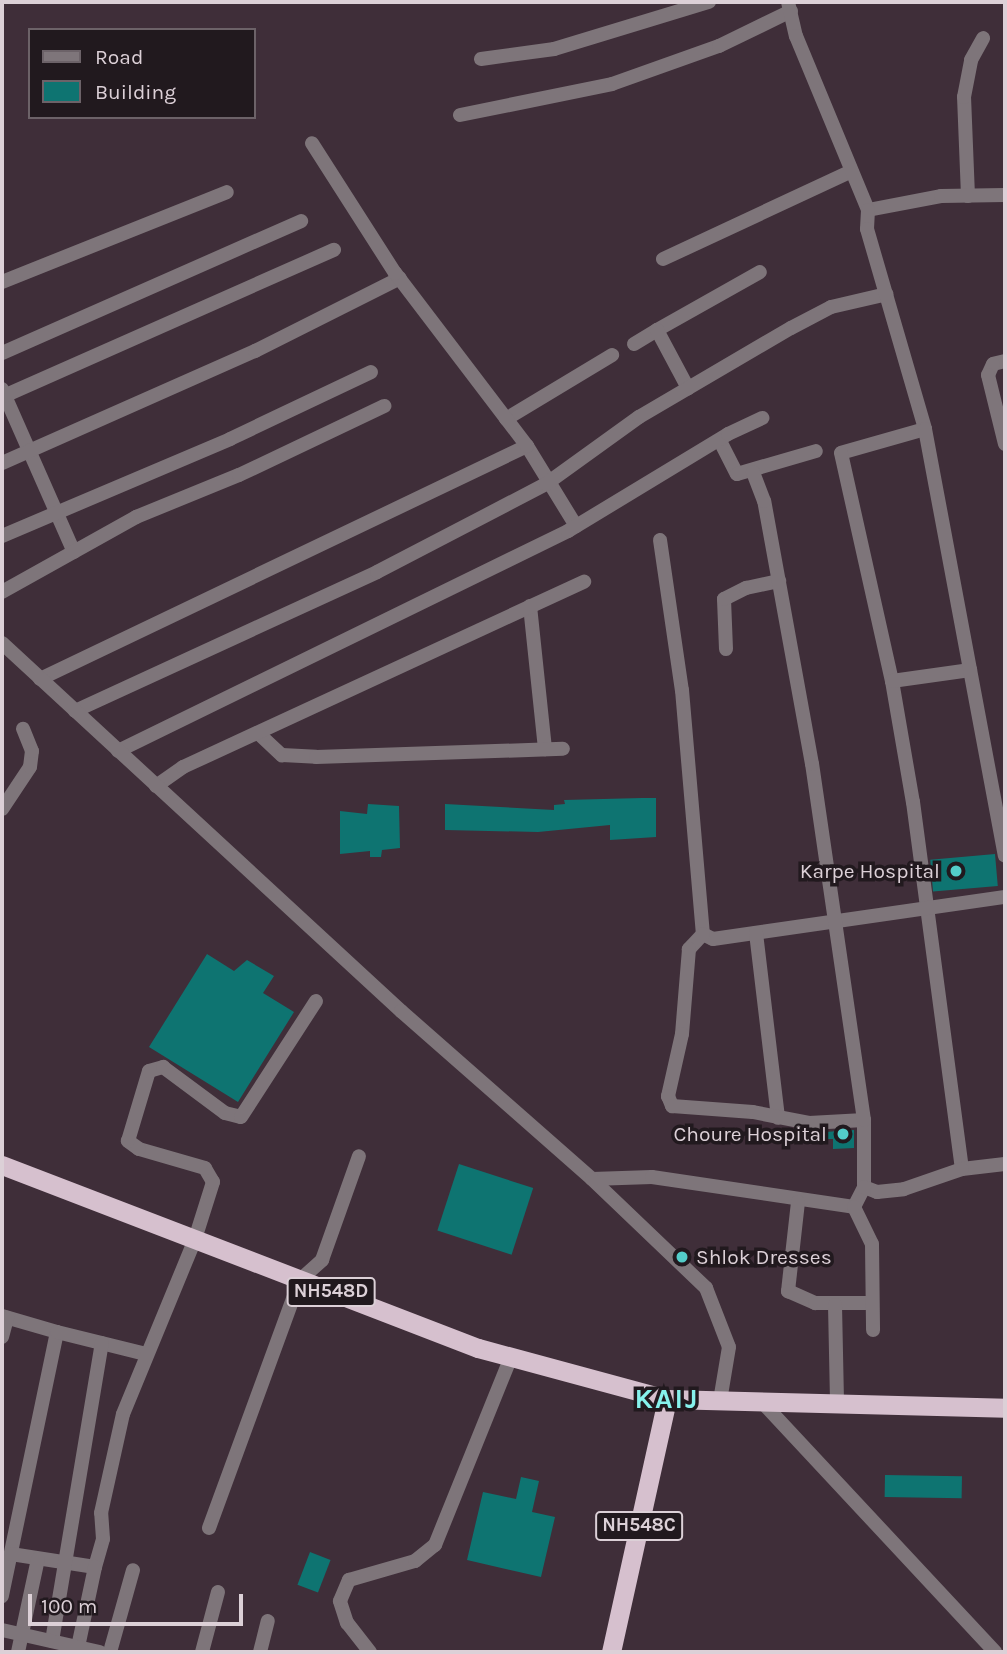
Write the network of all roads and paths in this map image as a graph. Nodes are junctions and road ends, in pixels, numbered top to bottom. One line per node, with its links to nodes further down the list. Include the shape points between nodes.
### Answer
1 (709, 2): 4 (street, via 554,49)
2 (789, 6): 5 (street, via 719,46 612,83); 7 (street, via 796,36)
3 (983, 38): 10 (street, via 971,60 964,97)
4 (481, 59)
5 (460, 115)
6 (312, 143): 16 (street)
7 (852, 171): 11 (street); 14 (street)
8 (227, 192): 17 (street)
9 (1005, 195): 10 (street)
10 (968, 196): 11 (street, via 940,196)
11 (868, 210): 18 (street, via 867,229)
12 (301, 221): 21 (street)
13 (334, 250): 26 (street)
14 (663, 259)
15 (760, 272): 19 (street)
16 (400, 278): 30 (street); 36 (street, via 255,351)
17 (2, 282)
18 (887, 294): 25 (street, via 831,307); 31 (street)
19 (657, 330): 20 (street); 25 (street)
20 (634, 345)
21 (2, 353)
22 (612, 355): 30 (street)
23 (1005, 361): 33 (street, via 993,363 988,375)
24 (371, 372): 40 (street)
25 (688, 388): 39 (street)
26 (3, 392): 28 (street)
27 (384, 406): 44 (street, via 239,475 136,517)
28 (6, 412): 36 (street)
29 (763, 418): 32 (street)
30 (506, 419): 34 (street)
31 (925, 429): 51 (street); 53 (street, via 841,453)
32 (720, 442): 38 (street, via 737,474); 41 (street)
33 (1005, 444)
34 (527, 446): 39 (street); 52 (street)
35 (816, 452): 38 (street)
36 (26, 453): 37 (street); 40 (street)
37 (2, 463)
38 (753, 472): 45 (street)
39 (546, 484): 41 (street, via 562,499); 54 (street, via 377,572)
40 (54, 514): 42 (street); 44 (street)
41 (576, 526): 59 (street)
42 (2, 536)
43 (660, 540): 67 (street, via 682,690)
44 (74, 552): 47 (street)
45 (779, 580): 50 (street, via 724,599); 65 (street)
46 (584, 582): 48 (street)
47 (2, 592)
48 (530, 606): 56 (street); 57 (street)
49 (2, 643): 52 (street)
50 (726, 649)
51 (970, 670): 53 (street); 62 (street)
52 (40, 679): 54 (street)
53 (892, 681): 64 (street)
54 (75, 711): 59 (street)
55 (23, 729): 61 (street, via 32,751 30,767)
56 (258, 733): 57 (street, via 282,755 316,757); 60 (street, via 183,767)
57 (545, 749): 58 (street)
58 (563, 749)
59 (118, 751): 60 (street)
60 (156, 786): 75 (street, via 401,1012)
61 (2, 809)
62 (1005, 856)
63 (1005, 897): 64 (street)
64 (926, 909): 65 (street); 74 (street)
65 (834, 923): 66 (street); 70 (street)
66 (756, 933): 67 (street, via 713,939); 69 (street)
67 (703, 934): 69 (street, via 689,949 682,1034 668,1096 672,1106)
68 (316, 1001): 79 (street, via 241,1117 225,1113 163,1067 149,1071 128,1141 139,1149 205,1168 213,1182)
69 (778, 1118): 70 (street, via 809,1123)
70 (864, 1120): 76 (street)
71 (359, 1156): 80 (street, via 322,1260)
72 (1005, 1164): 74 (street)
73 (2, 1165): 79 (highway, NH548D)
74 (962, 1169): 76 (street, via 904,1189 877,1192)
75 (592, 1179): 77 (street, via 652,1177); 91 (street, via 706,1288 729,1347)
76 (864, 1187): 78 (street)
77 (798, 1202): 78 (street); 82 (street, via 788,1292)
78 (854, 1207): 81 (street, via 872,1244)
79 (195, 1239): 80 (highway, NH548D); 88 (street)
80 (300, 1280): 89 (highway, NH548D); 95 (street)
81 (872, 1303): 82 (street); 84 (street)
82 (835, 1305): 93 (street)
83 (4, 1317): 85 (street); 86 (street)
84 (873, 1330)
85 (57, 1332): 87 (street); 96 (street)
86 (2, 1337)
87 (102, 1343): 88 (street); 98 (street, via 88,1442)
88 (146, 1353): 99 (street, via 111,1460)
89 (511, 1357): 90 (highway, NH548D); 113 (street, via 435,1545 415,1561 349,1580 340,1601 347,1623)
90 (667, 1399): 91 (highway, NH548D); 114 (highway, NH548C)
91 (720, 1401): 92 (highway, NH548D)
92 (762, 1402): 93 (highway, NH548D); 115 (street)
93 (837, 1404): 94 (highway, NH548D)
94 (1005, 1408)
95 (209, 1528)
96 (10, 1554): 97 (street); 102 (street)
97 (38, 1559): 98 (street); 105 (street)
98 (62, 1563): 99 (street); 106 (street)
99 (95, 1567): 107 (street)
100 (133, 1570): 110 (street)
101 (218, 1592): 111 (street)
102 (2, 1595)
103 (268, 1621): 112 (street)
104 (2, 1630): 105 (street)
105 (20, 1634): 106 (street); 108 (street)
106 (52, 1641): 107 (street)
107 (78, 1647): 109 (street)
108 (18, 1652)
109 (100, 1652)
110 (110, 1652)
111 (202, 1652)
112 (260, 1652)
113 (370, 1652)
114 (611, 1652)
115 (996, 1652)

